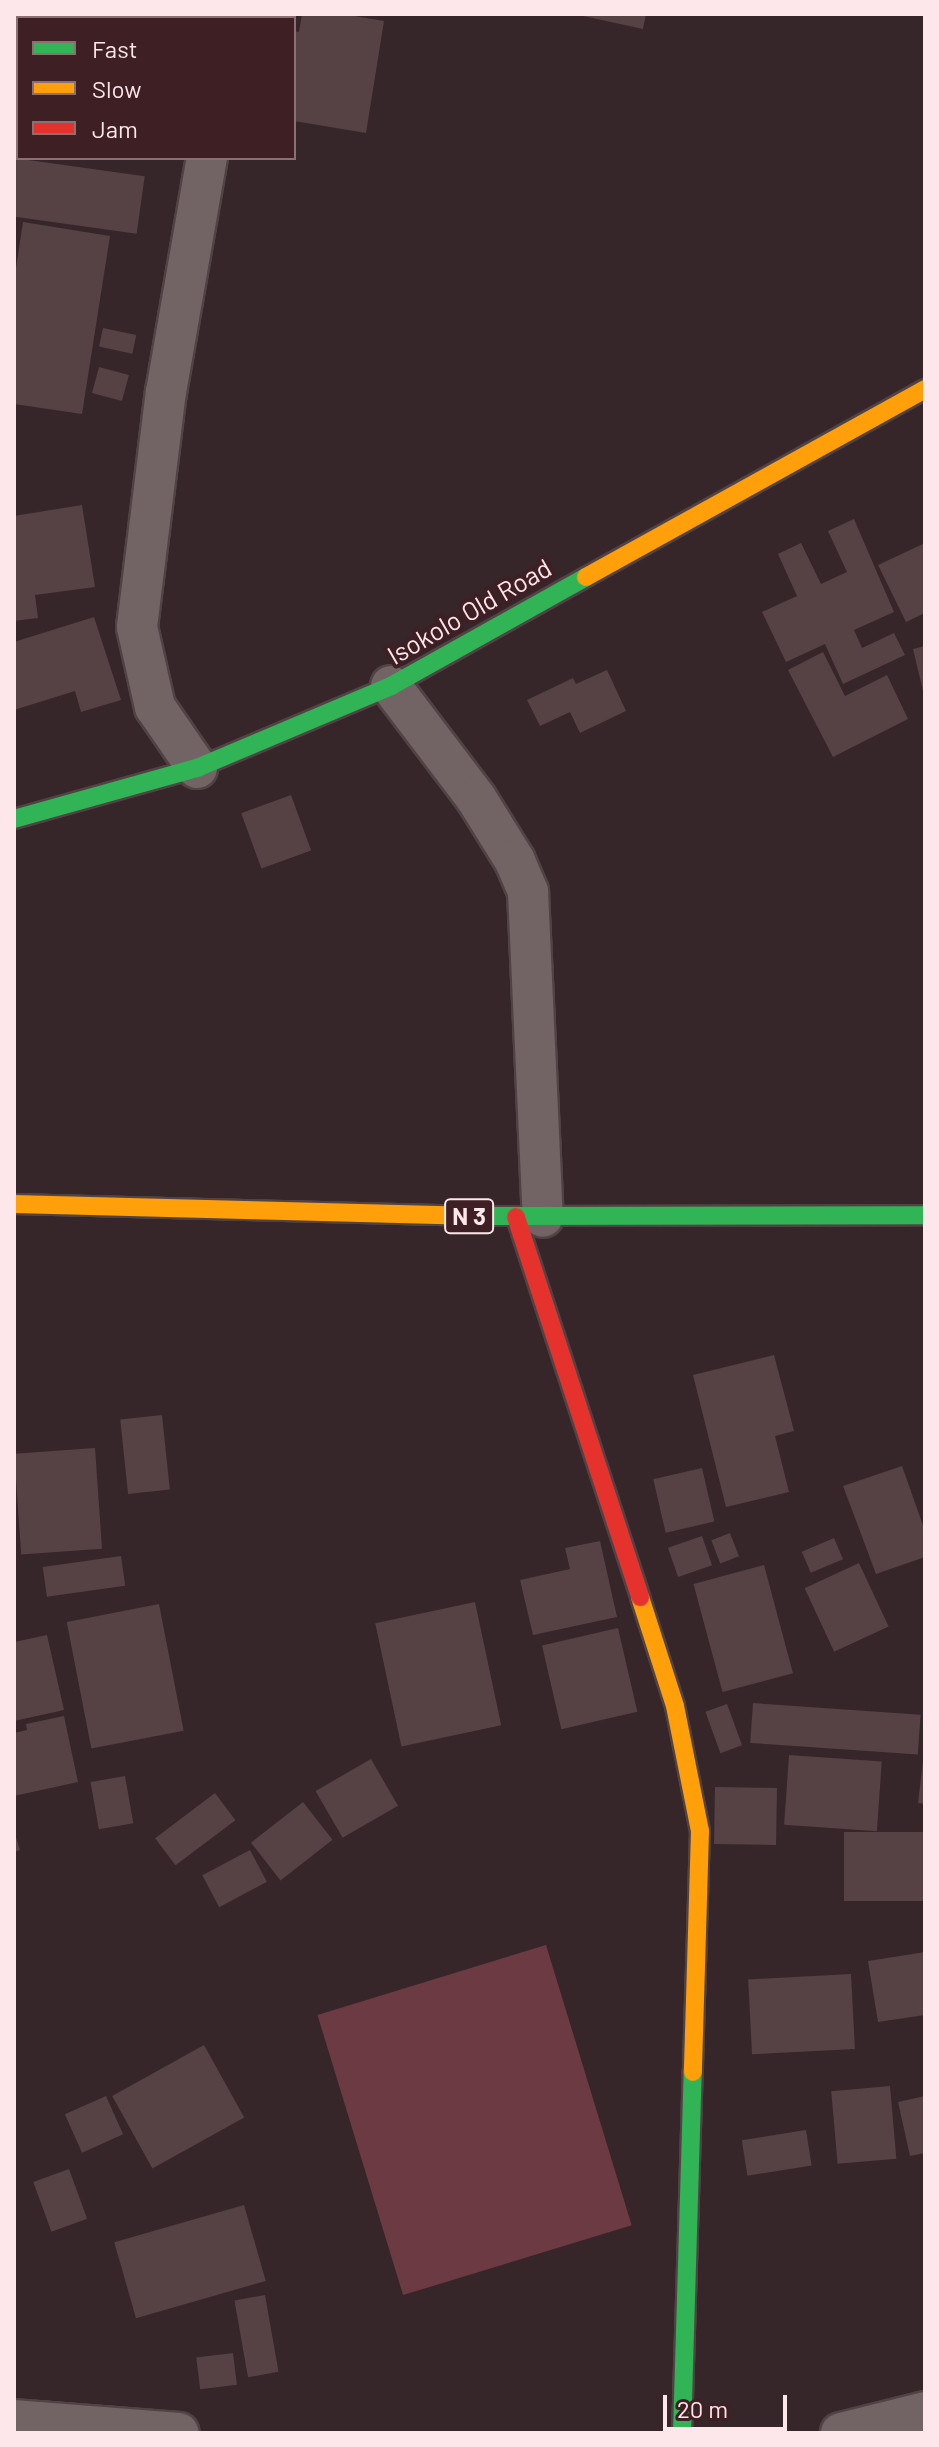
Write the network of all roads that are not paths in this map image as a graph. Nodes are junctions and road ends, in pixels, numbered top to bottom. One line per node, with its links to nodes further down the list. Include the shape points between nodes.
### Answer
1 (207, 160): 4 (street, via 166,392 137,627 155,707)
2 (925, 389): 3 (main road, Isokolo Old Road)
3 (391, 686): 4 (main road, Isokolo Old Road); 8 (street, via 476,798 528,892)
4 (197, 768): 5 (main road, Isokolo Old Road)
5 (14, 819)
6 (14, 1204): 8 (main road, N 3)
7 (925, 1215): 8 (main road, N 3)
8 (530, 1217): 12 (main road, via 675,1706 700,1831)
9 (925, 2412): 13 (street)
10 (14, 2420): 11 (street)
11 (178, 2433)
12 (682, 2433)
13 (841, 2433)

